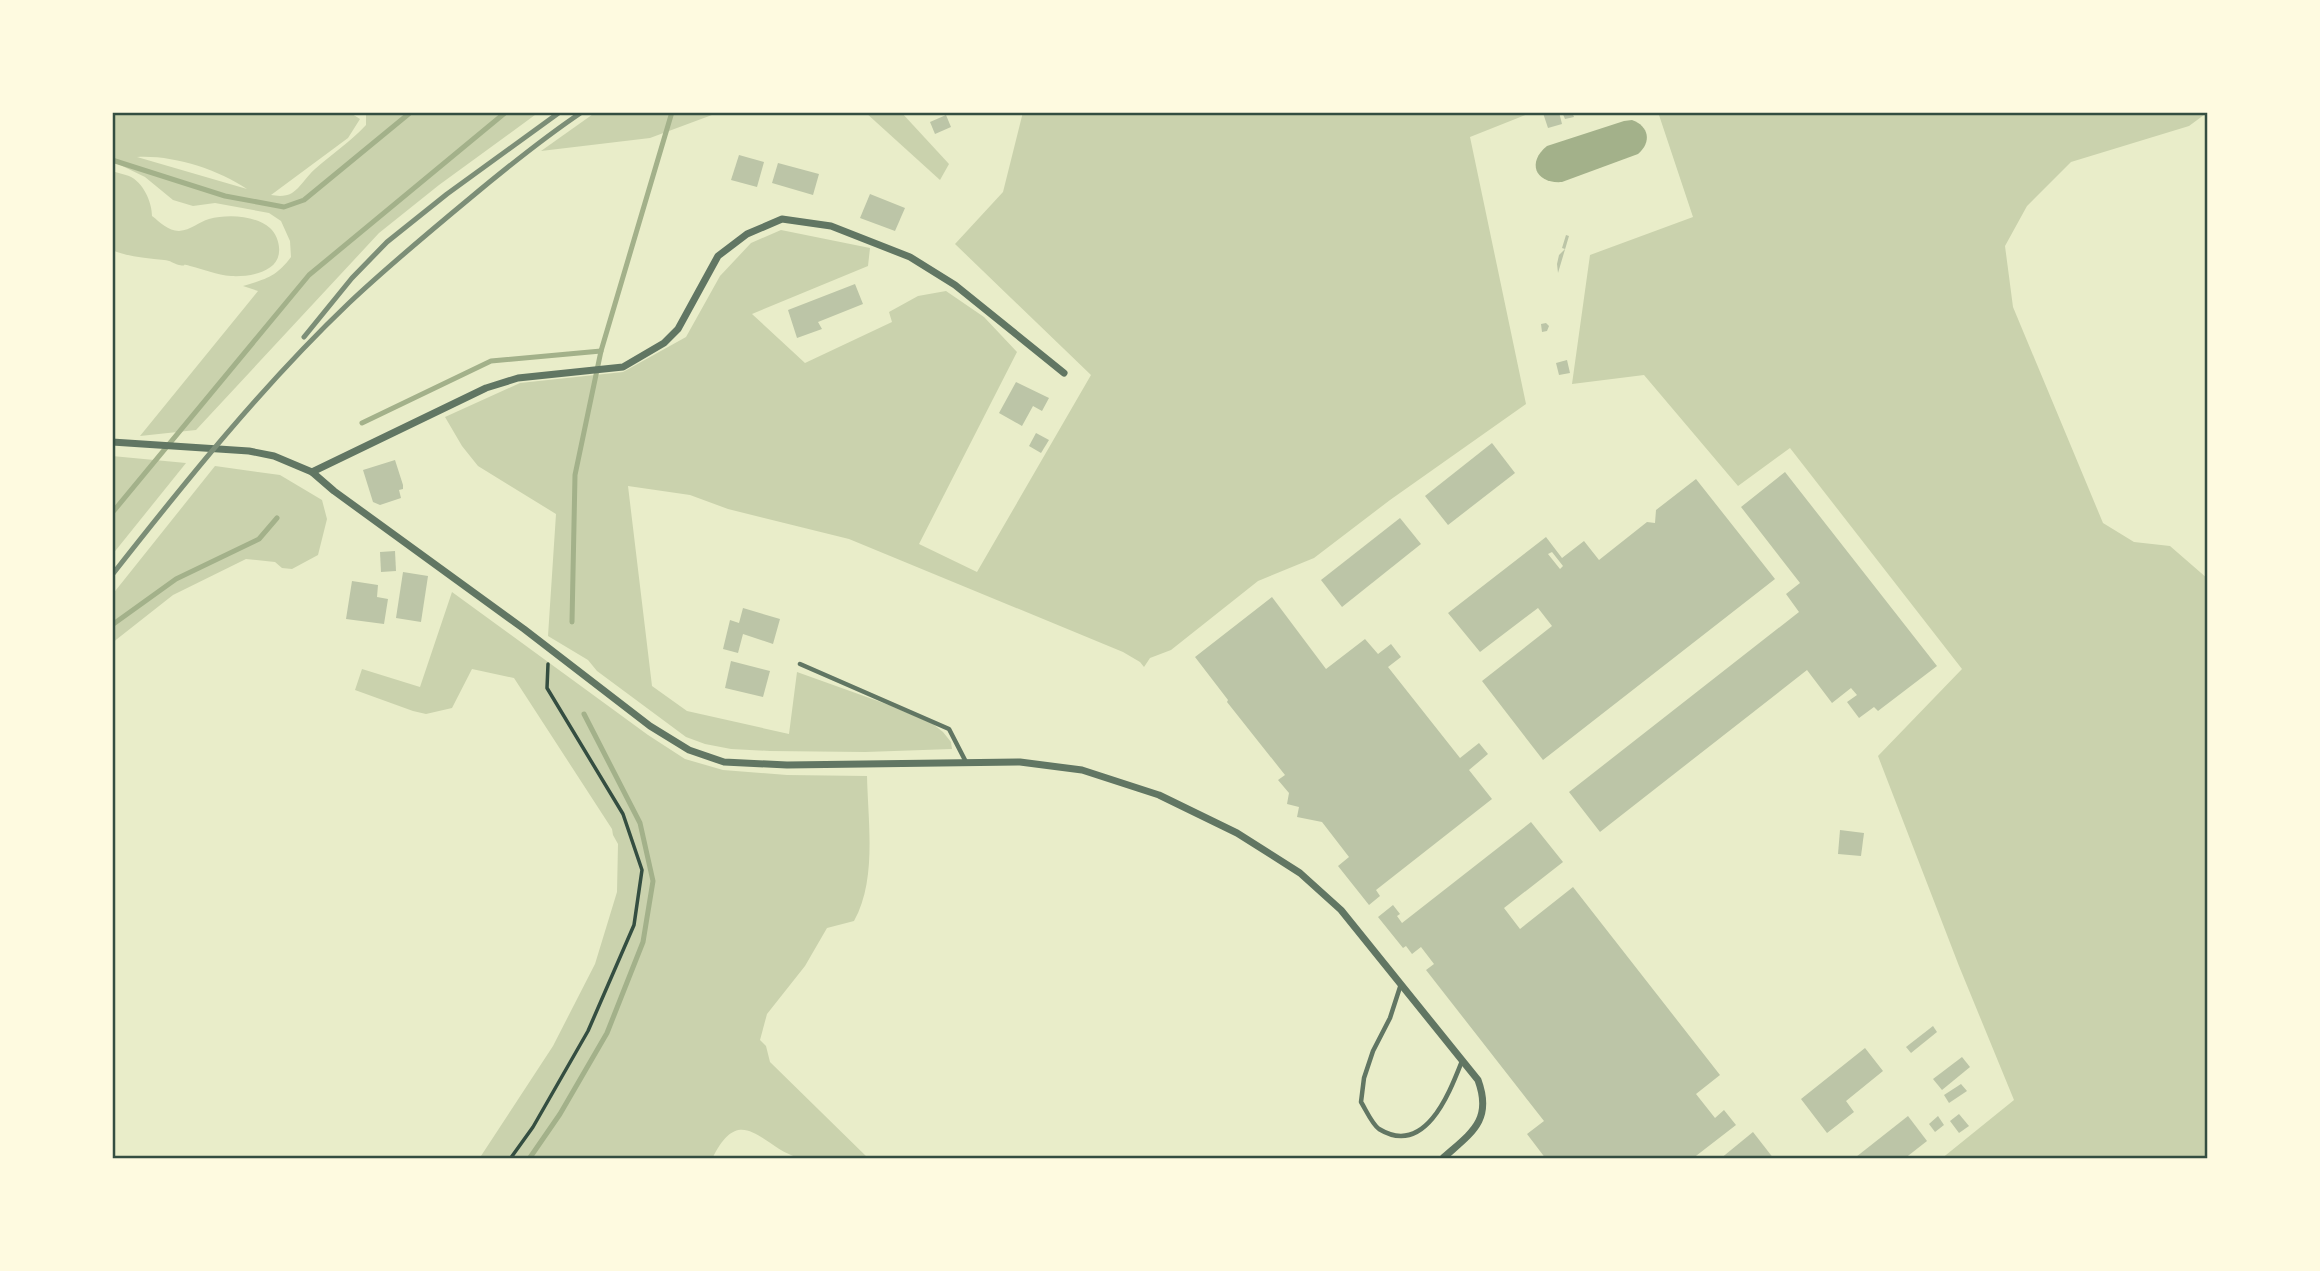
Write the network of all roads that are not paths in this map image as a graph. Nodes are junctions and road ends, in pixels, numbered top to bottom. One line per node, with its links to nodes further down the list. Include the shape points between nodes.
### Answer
1 (1064, 373): 3 (street, via 955,285 910,257 831,226 782,219 747,234 718,256 678,330 623,367 518,378 486,388)
2 (112, 442): 3 (street, via 249,451)
3 (312, 472): 5 (street, via 650,726 689,750 724,762 787,765)
4 (800, 664): 5 (lane, via 949,729)
5 (966, 763): 6 (street, via 1020,762 1082,770 1159,795 1237,833 1300,873 1341,909)
6 (1401, 983): 7 (street); 7 (lane, via 1364,1078 1361,1102 1377,1128 1398,1136 1418,1132 1435,1118)
7 (1461, 1061): 8 (street, via 1478,1080 1484,1096 1482,1117)
8 (1443, 1159)

